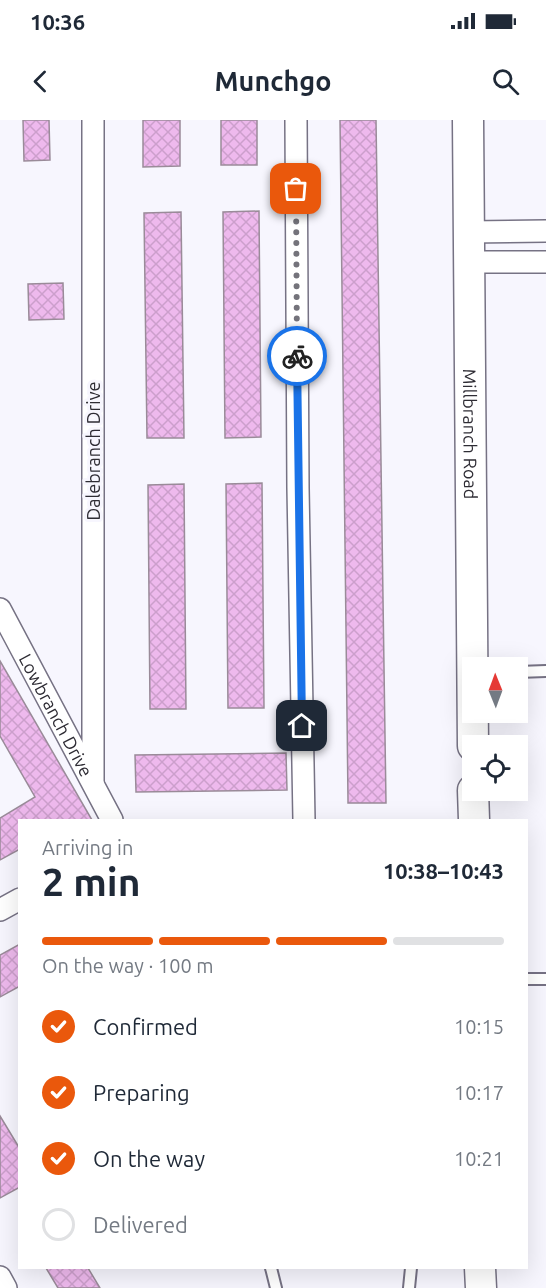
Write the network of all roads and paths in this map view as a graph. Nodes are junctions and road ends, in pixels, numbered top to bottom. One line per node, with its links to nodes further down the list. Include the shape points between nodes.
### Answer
1 (93, 120): 12 (street, Dalebranch Drive)
2 (296, 120): 15 (street)
3 (468, 120): 5 (main road, Millbranch Road)
4 (546, 231): 5 (street)
5 (468, 232): 6 (main road, Millbranch Road)
6 (468, 262): 7 (street); 9 (main road, Millbranch Road)
7 (546, 262)
8 (0, 609): 12 (street, Lowbranch Drive)
9 (472, 657)
10 (546, 671): 11 (lane)
11 (528, 672)
12 (93, 782): 14 (street, Lowbranch Drive)
13 (473, 801): 16 (main road)
14 (112, 819)
15 (304, 819)
16 (474, 819)
17 (18, 899): 18 (street)
18 (0, 910)
19 (528, 979): 20 (lane)
20 (546, 979)
21 (271, 1269): 26 (lane)
22 (411, 1269): 27 (lane)
23 (480, 1269): 28 (main road)
24 (0, 1277): 25 (street)
25 (6, 1288)
26 (276, 1288)
27 (409, 1288)
28 (481, 1288)

